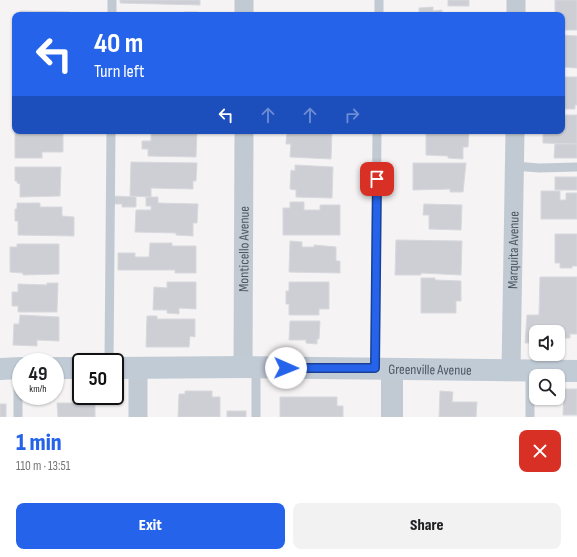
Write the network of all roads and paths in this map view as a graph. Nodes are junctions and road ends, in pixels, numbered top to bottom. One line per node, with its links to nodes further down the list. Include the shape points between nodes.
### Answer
1 (112, 0): 5 (lane)
2 (244, 0): 6 (street)
3 (379, 0): 7 (lane)
4 (516, 0): 8 (street)
5 (112, 12)
6 (244, 12)
7 (379, 12)
8 (516, 12)
9 (111, 134): 15 (lane)
10 (244, 134): 18 (street, Monticello Avenue)
11 (378, 134): 19 (lane)
12 (515, 134): 13 (street, Marquita Avenue)
13 (515, 166): 14 (lane); 20 (street, Marquita Avenue)
14 (577, 167)
15 (109, 353)
16 (124, 368): 17 (main road, Greenville Avenue)
17 (138, 368): 18 (main road, Greenville Avenue); 24 (street)
18 (250, 368): 19 (main road, Greenville Avenue); 25 (lane)
19 (383, 369): 20 (main road, Greenville Avenue); 26 (street)
20 (520, 370): 21 (main road, Greenville Avenue); 27 (lane)
21 (577, 371)
22 (17, 405): 23 (lane)
23 (18, 417)
24 (138, 417)
25 (256, 417)
26 (392, 417)
27 (530, 417)

